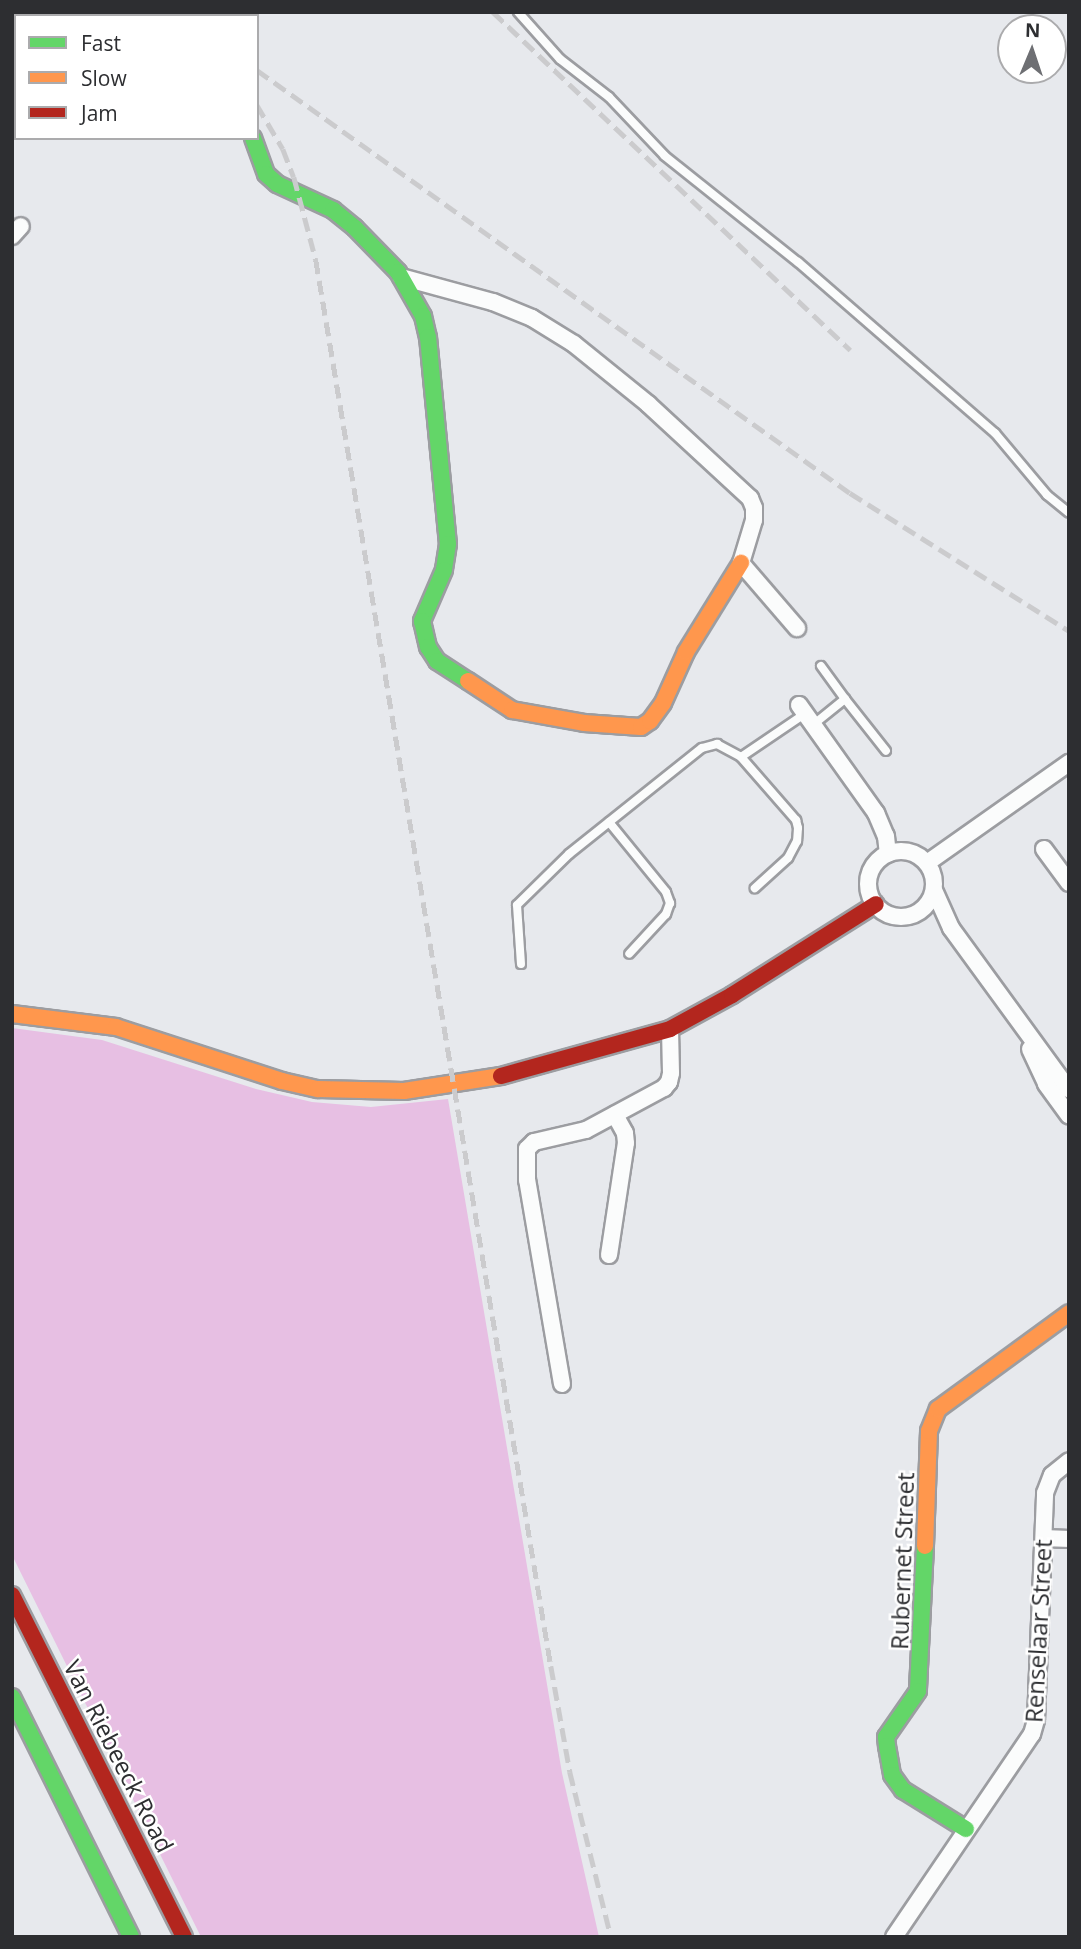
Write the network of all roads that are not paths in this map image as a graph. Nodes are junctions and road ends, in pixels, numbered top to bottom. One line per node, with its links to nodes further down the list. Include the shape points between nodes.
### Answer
1 (518, 12): 4 (lane, via 560,59 608,97 665,156 798,262 995,433 1047,495)
2 (254, 140): 3 (street, via 266,174 277,184 334,211)
3 (401, 277): 5 (street, via 494,302 532,318 613,374 750,498 754,520); 5 (street, via 416,300 428,337 449,544 442,577 422,621 428,647 437,661 512,710 641,727 663,703 686,652)
4 (1069, 513)
5 (741, 563): 6 (street)
6 (797, 628)
7 (821, 666): 8 (lane)
8 (845, 699): 9 (lane); 10 (lane)
9 (806, 714): 11 (lane); 15 (street, via 876,813)
10 (886, 751)
11 (741, 757): 13 (lane, via 717,744 702,748); 18 (lane, via 798,828 788,858)
12 (1069, 763): 16 (street)
13 (609, 822): 23 (lane, via 669,897 666,914); 24 (lane, via 521,899 516,921)
14 (1044, 849): 17 (street)
15 (888, 854): 16 (street, via 913,853); 20 (street, via 875,864 869,880)
16 (927, 863): 19 (street)
17 (1069, 883)
18 (755, 888)
19 (934, 890): 21 (street); 22 (street)
20 (876, 904): 21 (street, via 898,917); 27 (street)
21 (918, 912): 22 (street)
22 (951, 928): 26 (street)
23 (629, 954)
24 (521, 964)
25 (12, 1014): 27 (street, via 117,1027 282,1082 370,1093 518,1073)
26 (1021, 1024): 28 (street); 29 (street); 31 (street, via 1046,1084)
27 (670, 1029): 30 (street, via 670,1082)
28 (1069, 1073)
29 (1069, 1090)
30 (615, 1115): 32 (street, via 625,1143); 34 (street, via 586,1130 534,1142 525,1156)
31 (1069, 1116)
32 (610, 1255)
33 (1069, 1313): 42 (street, Rubernet Street, via 938,1409 929,1431 918,1691 886,1737 892,1775 903,1790)
34 (562, 1384)
35 (1069, 1461): 36 (street, Renselaar Street, via 1047,1485)
36 (1044, 1538): 37 (street); 42 (street, Renselaar Street, via 1036,1720 1032,1734)
37 (1069, 1539)
38 (12, 1595): 39 (street, Van Riebeeck Road)
39 (27, 1626): 40 (street); 44 (street, Van Riebeeck Road)
40 (12, 1634)
41 (12, 1697): 43 (street)
42 (966, 1829): 45 (street, Renselaar Street)
43 (131, 1937)
44 (184, 1937)
45 (894, 1937)

